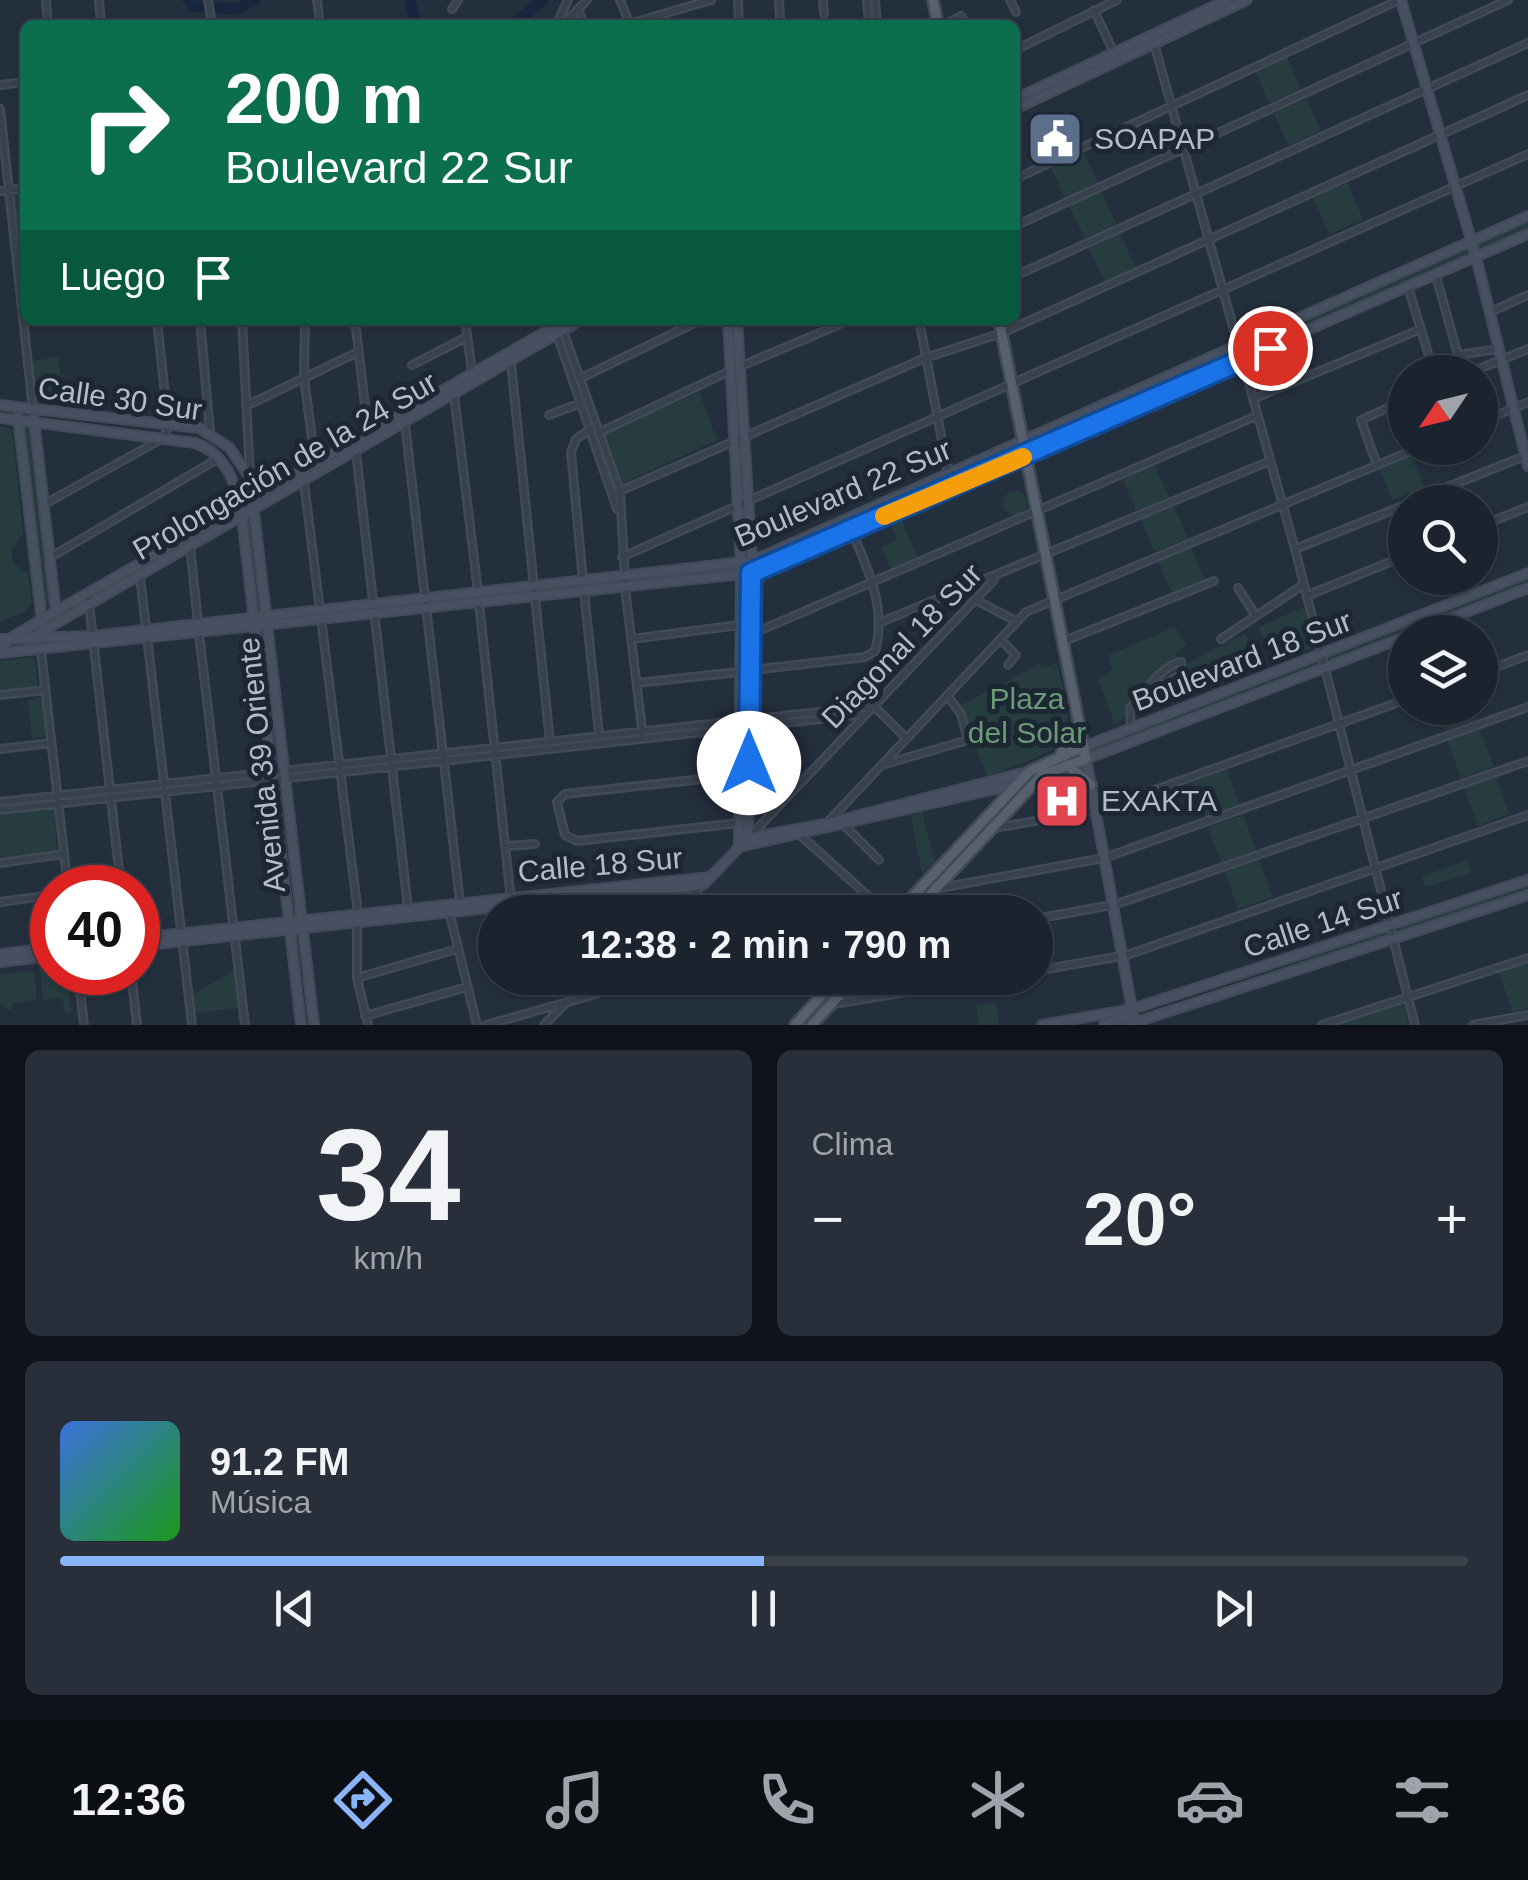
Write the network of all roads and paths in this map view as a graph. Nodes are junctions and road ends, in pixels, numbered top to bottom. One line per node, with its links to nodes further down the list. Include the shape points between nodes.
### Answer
1 (458, 0): 12 (street)
2 (587, 0): 13 (street)
3 (711, 0): 20 (street)
4 (779, 0): 17 (street)
5 (823, 0): 16 (street)
6 (1010, 0): 15 (street)
7 (1118, 0): 14 (street)
8 (1227, 0): 21 (street)
9 (1248, 0): 21 (street)
10 (1400, 0): 22 (street); 30 (street)
11 (1508, 0): 22 (street)
12 (452, 9)
13 (578, 9): 18 (street); 19 (street)
14 (1094, 10): 24 (street); 25 (street)
15 (1016, 12)
16 (824, 14)
17 (780, 17)
18 (565, 20)
19 (582, 20)
20 (644, 20)
21 (1152, 40): 25 (street); 29 (street); 30 (street)
22 (1414, 42): 26 (street); 33 (street)
23 (1528, 42): 26 (street)
24 (1020, 47)
25 (1114, 52): 28 (street)
26 (1427, 88): 32 (street); 40 (street)
27 (1528, 95): 32 (street)
28 (1020, 97)
29 (1020, 106)
30 (1171, 106): 33 (street); 35 (street)
31 (0, 109): 38 (street)
32 (1440, 134): 36 (street); 44 (street)
33 (1183, 148): 40 (street); 42 (street)
34 (1528, 154): 36 (street)
35 (1020, 176)
36 (1455, 187): 45 (street); 50 (street)
37 (20, 189): 38 (street)
38 (9, 190): 39 (street); 51 (street)
39 (0, 191)
40 (1195, 192): 44 (street); 47 (street)
41 (1528, 216): 45 (street, Boulevard 22 Sur)
42 (1020, 224)
43 (1528, 234): 46 (street, Boulevard 22 Sur)
44 (1208, 238): 50 (street); 69 (street)
45 (1471, 241): 46 (street); 73 (street, Boulevard 22 Sur)
46 (1476, 257): 48 (street, Boulevard 22 Sur); 53 (street)
47 (1020, 274)
48 (1436, 276): 49 (street, Boulevard 22 Sur); 74 (street, via 1458,354)
49 (1408, 287): 70 (street); 80 (street, Boulevard 22 Sur)
50 (1222, 288): 73 (street); 88 (street)
51 (20, 290)
52 (1528, 295): 53 (street)
53 (1490, 312): 74 (street)
54 (24, 325): 98 (street)
55 (158, 325): 106 (street)
56 (200, 325): 109 (street)
57 (242, 325): 94 (street)
58 (305, 325): 86 (street)
59 (355, 325): 76 (street)
60 (466, 325): 72 (street)
61 (559, 325): 82 (street, Prolongación de la 24 Sur); 85 (street, Prolongación de la 24 Sur); 87 (street); 92 (street)
62 (691, 325): 87 (street)
63 (729, 325): 84 (street)
64 (737, 325): 84 (street)
65 (838, 325): 84 (street)
66 (920, 325): 78 (street)
67 (1000, 325): 71 (main road)
68 (1019, 325): 71 (street)
69 (1020, 325)
70 (1421, 330): 77 (street); 90 (street)
71 (1002, 333): 78 (street); 88 (main road)
72 (467, 338): 83 (street); 85 (street)
73 (1238, 346): 80 (street); 115 (street, Boulevard 22 Sur)
74 (1498, 349): 79 (street)
75 (1528, 349): 79 (street)
76 (358, 352): 86 (street); 111 (street)
77 (1428, 353)
78 (925, 358): 101 (street); 112 (street)
79 (1502, 360): 81 (street); 97 (street)
80 (1242, 361): 90 (street); 117 (street, Boulevard 22 Sur)
81 (1498, 362)
82 (511, 363): 89 (street, Prolongación de la 24 Sur); 160 (street)
83 (412, 365)
84 (735, 369): 110 (street); 112 (street); 114 (street)
85 (472, 375): 89 (street, Prolongación de la 24 Sur)
86 (304, 377): 94 (street); 122 (street)
87 (581, 378): 110 (street)
88 (1012, 384): 101 (street); 115 (main road)
89 (454, 391): 107 (street, Prolongación de la 24 Sur); 111 (street, Prolongación de la 24 Sur); 163 (street)
90 (1253, 399): 102 (street)
91 (1528, 402): 97 (street)
92 (582, 403): 99 (street); 108 (street)
93 (0, 405): 95 (street, Calle 30 Sur)
94 (248, 405): 125 (street)
95 (17, 408): 98 (street, Calle 30 Sur); 104 (street)
96 (1388, 408): 123 (street, via 1361,420)
97 (1514, 408): 100 (street); 119 (street)
98 (33, 409): 105 (street); 106 (street, Calle 30 Sur)
99 (549, 415)
100 (1498, 415)
101 (939, 416): 124 (street); 129 (street)
102 (1257, 416): 121 (street); 135 (street)
103 (0, 418): 104 (street, Calle 30 Sur)
104 (18, 421): 105 (street, Calle 30 Sur); 176 (street)
105 (34, 422): 113 (street, Calle 30 Sur); 130 (street)
106 (168, 423): 109 (street, Calle 30 Sur); 113 (street)
107 (406, 424): 116 (street, Prolongación de la 24 Sur); 166 (street)
108 (591, 429): 128 (street); 157 (street, via 570,452)
109 (210, 432): 125 (street, Calle 30 Sur, via 236,454)
110 (600, 432): 128 (street)
111 (368, 434): 116 (street, Prolongación de la 24 Sur)
112 (744, 435): 114 (street); 129 (street)
113 (164, 438): 118 (street, Calle 30 Sur, via 204,446); 130 (street)
114 (734, 439): 128 (street); 131 (street)
115 (1024, 441): 117 (main road); 124 (street, Boulevard 22 Sur)
116 (355, 447): 122 (street, Prolongación de la 24 Sur); 126 (street, Prolongación de la 24 Sur); 167 (street)
117 (1026, 455): 135 (main road); 139 (street, Boulevard 22 Sur)
118 (219, 458): 136 (street, Calle 30 Sur); 143 (street)
119 (1527, 459): 127 (street)
120 (1388, 460): 123 (street)
121 (1270, 461): 132 (street); 142 (street, Diagonal 18 Sur)
122 (316, 464): 133 (street, Prolongación de la 24 Sur)
123 (1377, 464): 132 (street)
124 (948, 472): 145 (street, Boulevard 22 Sur)
125 (250, 478): 133 (street)
126 (304, 482): 133 (street, Prolongación de la 24 Sur); 171 (street)
127 (1458, 485)
128 (616, 492): 144 (street)
129 (748, 499): 131 (street); 145 (street)
130 (45, 504): 143 (street)
131 (738, 504): 144 (street); 147 (street)
132 (1282, 504): 141 (street); 164 (street)
133 (254, 505): 136 (street, Prolongación de la 24 Sur); 173 (street, Avenida 39 Oriente)
134 (1528, 507): 138 (street)
135 (1037, 511): 142 (main road); 153 (street)
136 (241, 512): 140 (street, Prolongación de la 24 Sur); 162 (street, Prolongación de la 24 Sur); 175 (street, Avenida 39 Oriente)
137 (1388, 512): 141 (street)
138 (1498, 519)
139 (852, 530): 148 (street, Boulevard 22 Sur); 153 (street)
140 (190, 546): 150 (street, Prolongación de la 24 Sur); 178 (street)
141 (1295, 549): 156 (street)
142 (1046, 556): 152 (street, Diagonal 18 Sur); 164 (main road)
143 (51, 557): 169 (street)
144 (622, 557): 155 (street)
145 (752, 560): 147 (street, Boulevard 22 Sur); 148 (street)
146 (1388, 563): 161 (street)
147 (741, 564): 151 (street); 155 (street, Boulevard 22 Sur)
148 (751, 573): 151 (street, Boulevard 22 Sur); 180 (street)
149 (1528, 573): 192 (street, Boulevard 18 Sur)
150 (140, 574): 162 (street, Prolongación de la 24 Sur); 179 (street)
151 (741, 575): 155 (street, Boulevard 22 Sur); 177 (street)
152 (996, 578): 165 (street, Diagonal 18 Sur); 174 (street)
153 (873, 581): 174 (street); 180 (street)
154 (1214, 581): 187 (street)
155 (625, 582): 157 (street, Boulevard 22 Sur); 182 (street)
156 (1303, 584): 161 (street); 170 (street)
157 (584, 587): 160 (street, Boulevard 22 Sur); 218 (street)
158 (1238, 588): 170 (street)
159 (1528, 588): 168 (street)
160 (535, 592): 163 (street, Boulevard 22 Sur); 220 (street)
161 (1306, 596): 192 (street)
162 (89, 598): 169 (street, Prolongación de la 24 Sur); 185 (street)
163 (479, 599): 166 (street, Boulevard 22 Sur); 225 (street)
164 (1054, 599): 172 (street); 187 (main road)
165 (976, 600): 172 (street); 208 (street, Diagonal 18 Sur)
166 (427, 605): 167 (street, Boulevard 22 Sur); 226 (street)
167 (376, 611): 171 (street, Boulevard 22 Sur); 230 (street)
168 (1459, 615)
169 (57, 616): 176 (street, Prolongación de la 24 Sur)
170 (1256, 616): 183 (street)
171 (321, 617): 173 (street, Boulevard 22 Sur); 233 (street)
172 (1016, 620): 184 (street)
173 (269, 623): 175 (street, Boulevard 22 Sur); 236 (street, Avenida 39 Oriente)
174 (880, 623): 198 (street, via 877,647 865,657)
175 (255, 624): 178 (street, Boulevard 22 Sur); 234 (street, Avenida 39 Oriente)
176 (42, 625): 181 (street, Prolongación de la 24 Sur); 186 (street, Prolongación de la 24 Sur); 189 (street)
177 (739, 625): 182 (street); 198 (street)
178 (199, 629): 179 (street, Boulevard 22 Sur); 239 (street)
179 (146, 635): 185 (street, Boulevard 22 Sur); 241 (street)
180 (750, 635): 198 (street)
181 (4, 639): 186 (street, Boulevard 22 Sur); 190 (street, Prolongación de la 24 Sur)
182 (632, 639): 201 (street)
183 (1221, 639)
184 (1000, 640): 194 (street, via 1016,655); 205 (street)
185 (92, 641): 189 (street, Boulevard 22 Sur); 245 (street)
186 (24, 642): 189 (street, Boulevard 22 Sur); 191 (street, Prolongación de la 24 Sur)
187 (1064, 642): 215 (main road)
188 (1388, 643): 197 (street, Boulevard 18 Sur)
189 (41, 646): 191 (street, Boulevard 22 Sur); 202 (street)
190 (0, 651): 191 (street, Boulevard 22 Sur)
191 (12, 652)
192 (1320, 655): 196 (street, Boulevard 18 Sur); 197 (street)
193 (1528, 655): 195 (street)
194 (1008, 665)
195 (1498, 666)
196 (1285, 668): 199 (street, Boulevard 18 Sur); 200 (street)
197 (1324, 669): 200 (street, Boulevard 18 Sur); 214 (street)
198 (744, 671): 201 (street); 213 (street)
199 (1256, 679): 203 (street); 204 (street, Boulevard 18 Sur)
200 (1291, 681): 203 (street, Boulevard 18 Sur)
201 (637, 682): 217 (street)
202 (45, 690): 206 (street); 221 (street)
203 (1262, 692): 210 (street, Boulevard 18 Sur)
204 (1219, 694): 210 (street); 216 (street, Boulevard 18 Sur)
205 (947, 695): 219 (street); 231 (street, via 962,714 968,740)
206 (0, 696)
207 (1142, 696): 207 (street, via 1174,663 1181,662 1183,674); 216 (street, via 1130,708)
208 (874, 706): 212 (street, Diagonal 18 Sur); 213 (street); 219 (street)
209 (1388, 706): 214 (street)
210 (1224, 707): 228 (street, Boulevard 18 Sur)
211 (1528, 707): 237 (street)
212 (866, 714): 213 (street); 260 (street, Diagonal 18 Sur)
213 (744, 722): 217 (street); 238 (street); 260 (street)
214 (1338, 724): 237 (street); 252 (street)
215 (1081, 728): 222 (main road); 227 (main road)
216 (1131, 729): 222 (street, Boulevard 18 Sur)
217 (643, 733): 218 (street); 223 (street)
218 (599, 734): 220 (street)
219 (906, 738): 231 (street)
220 (550, 740): 223 (street); 225 (street)
221 (51, 743): 224 (street); 247 (street)
222 (1083, 747): 227 (main road); 228 (main road)
223 (550, 748): 225 (street)
224 (0, 749)
225 (498, 750): 226 (street); 262 (street)
226 (444, 756): 230 (street); 284 (street)
227 (1058, 756): 235 (main road)
228 (1086, 759): 232 (main road); 243 (street)
229 (1528, 762): 254 (street)
230 (390, 763): 233 (street); 287 (street)
231 (882, 764): 256 (street)
232 (1068, 766): 243 (main road); 258 (main road, via 1042,775)
233 (338, 768): 236 (street); 290 (street)
234 (272, 769): 236 (street); 239 (street); 240 (street, Avenida 39 Oriente)
235 (1030, 771): 242 (main road); 256 (street)
236 (286, 772): 240 (street); 291 (street, Avenida 39 Oriente)
237 (1351, 772): 254 (street); 265 (street)
238 (739, 774): 255 (street); 255 (street, via 564,794 557,802 565,835 577,842)
239 (216, 775): 241 (street); 244 (street)
240 (273, 779): 244 (street); 292 (street, Avenida 39 Oriente)
241 (164, 782): 245 (street); 246 (street)
242 (1018, 784): 257 (street); 278 (main road)
243 (1091, 785): 252 (street)
244 (217, 786): 246 (street); 294 (street)
245 (110, 788): 247 (street); 248 (street)
246 (166, 792): 248 (street); 296 (street)
247 (57, 794): 249 (street); 250 (street)
248 (111, 798): 250 (street); 269 (street)
249 (0, 802)
250 (58, 804): 251 (street); 264 (street)
251 (0, 810)
252 (1096, 810): 258 (street); 265 (street)
253 (1528, 815): 270 (street)
254 (1362, 818): 270 (street); 286 (street)
255 (739, 823): 263 (street)
256 (825, 824): 259 (street)
257 (844, 826): 259 (street); 266 (street)
258 (992, 828): 273 (main road)
259 (798, 834): 260 (street); 263 (street); 277 (street)
260 (748, 838): 263 (street, Diagonal 18 Sur)
261 (535, 844): 262 (street)
262 (508, 846): 274 (street)
263 (739, 848): 272 (street, Diagonal 18 Sur)
264 (64, 854): 267 (street); 268 (street)
265 (1104, 858): 273 (street); 286 (street)
266 (879, 860)
267 (0, 862)
268 (65, 865)
269 (118, 865)
270 (1376, 868): 293 (street); 302 (street)
271 (1528, 880): 293 (street, Calle 14 Sur)
272 (706, 881): 275 (street, Calle 18 Sur); 276 (street, Diagonal 18 Sur)
273 (937, 888): 279 (main road)
274 (511, 895)
275 (554, 895)
276 (693, 895)
277 (867, 895)
278 (914, 895)
279 (930, 895)
280 (1528, 895): 297 (street, Calle 14 Sur)
281 (30, 898): 283 (street)
282 (478, 901): 284 (street, Calle 18 Sur)
283 (0, 902)
284 (460, 902): 287 (street, Calle 18 Sur)
285 (478, 906): 288 (street, Calle 18 Sur)
286 (1113, 906): 289 (street); 302 (street)
287 (409, 911): 288 (street, Calle 18 Sur); 290 (street, Calle 18 Sur)
288 (449, 912): 299 (street)
289 (1053, 916)
290 (357, 917): 291 (street, Calle 18 Sur); 307 (street)
291 (303, 923): 292 (street, Calle 18 Sur); 326 (street, Avenida 39 Oriente)
292 (289, 925): 294 (street, Calle 18 Sur); 325 (street, Avenida 39 Oriente)
293 (1390, 925): 297 (street); 320 (street, Calle 14 Sur, via 1184,992)
294 (234, 932): 296 (street, Calle 18 Sur); 324 (street)
295 (160, 937): 296 (street, Calle 18 Sur)
296 (181, 937): 298 (street, Calle 18 Sur); 323 (street)
297 (1393, 938): 315 (street); 320 (street, Calle 14 Sur)
298 (160, 941)
299 (458, 949): 307 (street); 308 (street)
300 (30, 951): 301 (street)
301 (0, 954)
302 (1121, 956): 306 (street); 320 (street)
303 (1528, 958): 315 (street)
304 (30, 959): 305 (street)
305 (0, 962)
306 (1053, 967)
307 (357, 978): 319 (street)
308 (467, 987): 319 (street); 328 (street)
309 (81, 995): 321 (street)
310 (134, 995): 322 (street)
311 (592, 995): 316 (street)
312 (822, 995): 331 (main road)
313 (839, 995): 317 (main road)
314 (886, 995): 317 (street)
315 (1408, 997): 335 (street); 336 (street)
316 (566, 1002): 329 (street); 330 (street)
317 (830, 1004): 332 (main road)
318 (1528, 1015): 337 (street)
319 (366, 1016): 327 (street)
320 (1130, 1017): 333 (street); 334 (street)
321 (84, 1025)
322 (137, 1025)
323 (192, 1025)
324 (245, 1025)
325 (301, 1025)
326 (314, 1025)
327 (368, 1025)
328 (477, 1025)
329 (486, 1025)
330 (544, 1025)
331 (795, 1025)
332 (812, 1025)
333 (1042, 1025)
334 (1104, 1025)
335 (1322, 1025)
336 (1415, 1025)
337 (1473, 1025)

